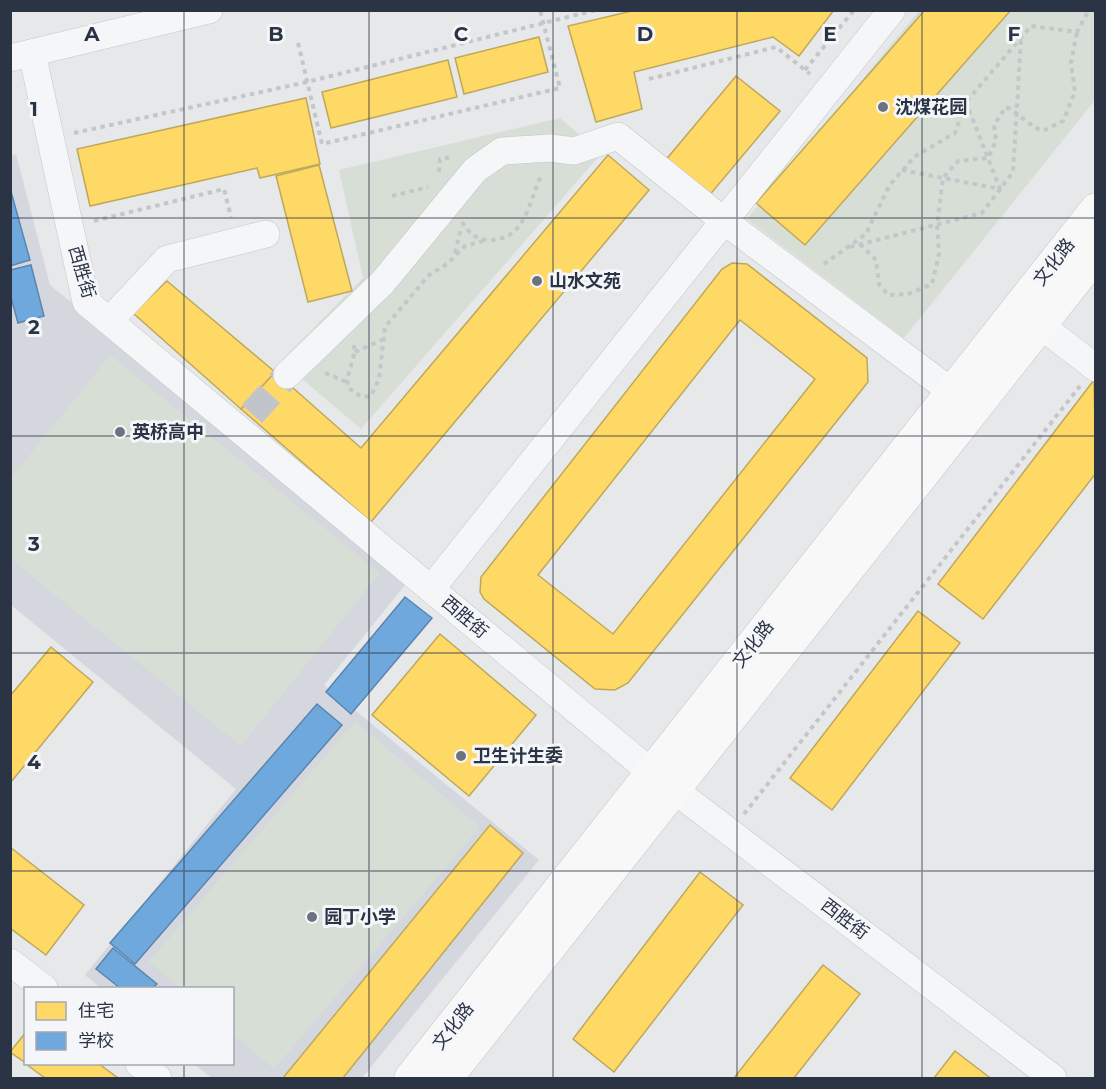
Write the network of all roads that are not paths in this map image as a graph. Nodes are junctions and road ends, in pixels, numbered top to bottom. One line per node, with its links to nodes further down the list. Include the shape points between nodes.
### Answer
1 (209, 10): 3 (street)
2 (892, 10): 5 (street)
3 (21, 56): 8 (street, 西胜街, via 86,302)
4 (1095, 210): 12 (main road, 文化路)
5 (724, 221): 11 (street, via 618,136 574,151 502,151 475,170 458,207); 12 (street); 13 (street)
6 (266, 234): 8 (street, via 167,260)
7 (1095, 254): 9 (main road, 文化路)
8 (109, 321): 13 (street, 西胜街, via 245,421)
9 (1040, 325): 10 (street); 14 (main road, 文化路)
10 (1095, 368)
11 (287, 375)
12 (952, 392): 14 (main road, 文化路)
13 (432, 589): 14 (street, 西胜街)
14 (663, 781): 19 (main road, 文化路); 20 (main road, 文化路); 21 (street, 西胜街)
15 (10, 962): 16 (street)
16 (43, 987)
17 (140, 1065): 18 (street)
18 (158, 1078)
19 (411, 1078)
20 (446, 1078)
21 (1053, 1078)

